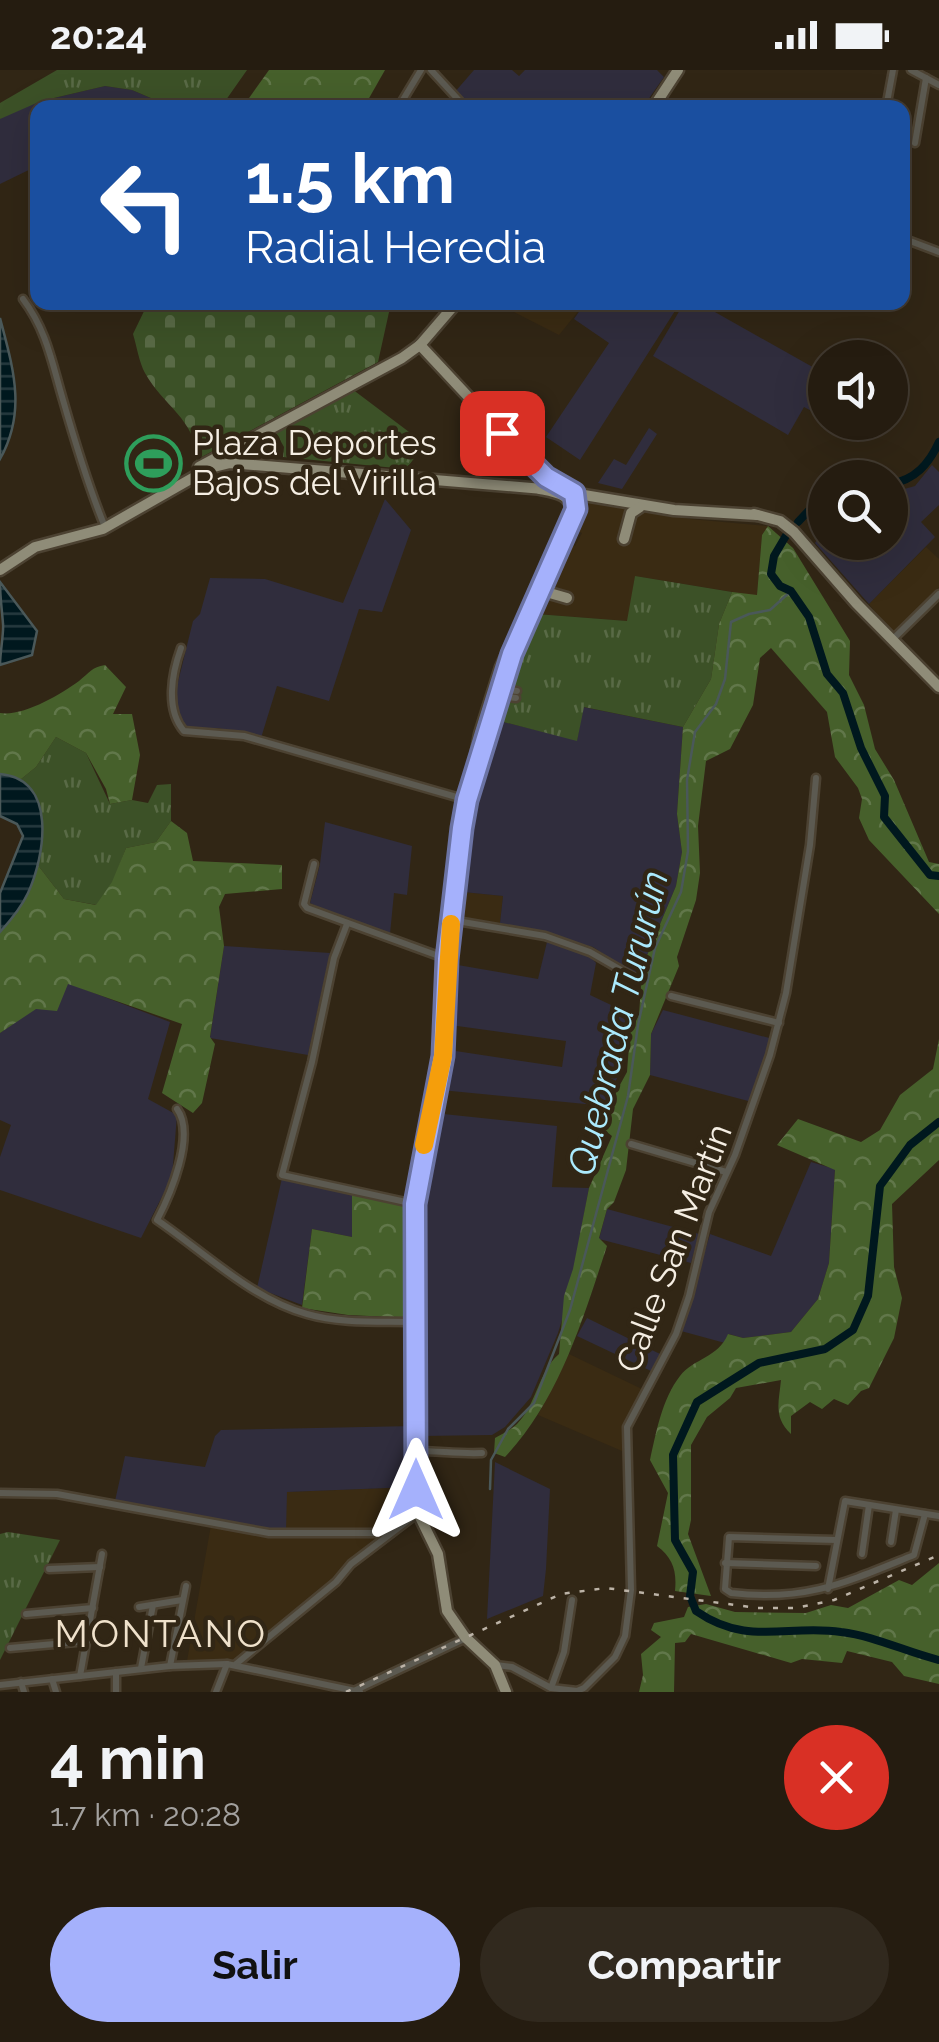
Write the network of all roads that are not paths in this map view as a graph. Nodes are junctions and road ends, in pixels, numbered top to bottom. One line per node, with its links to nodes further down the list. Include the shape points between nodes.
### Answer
1 (421, 70): 8 (street)
2 (431, 70): 9 (street)
3 (678, 70): 10 (main road)
4 (892, 70): 11 (street)
5 (912, 70): 6 (street)
6 (926, 78): 7 (street); 12 (street)
7 (939, 85)
8 (403, 100)
9 (459, 100)
10 (658, 100)
11 (887, 100)
12 (915, 143)
13 (910, 241): 14 (street)
14 (939, 252)
15 (23, 299): 16 (street)
16 (30, 308)
17 (31, 310): 32 (street, via 52,352)
18 (450, 310): 19 (main road)
19 (420, 345): 20 (main road); 22 (main road)
20 (348, 388): 21 (main road, via 237,450 237,458); 32 (main road, via 236,445)
21 (260, 464): 23 (main road); 32 (main road, via 210,468)
22 (546, 477): 23 (main road, via 537,485); 25 (main road)
23 (512, 485): 24 (main road)
24 (540, 489): 25 (main road); 38 (main road, via 565,496 572,508)
25 (569, 490): 26 (main road); 29 (main road); 33 (main road, via 576,509)
26 (598, 498): 27 (main road); 31 (main road, via 620,508); 33 (main road, via 583,502)
27 (626, 504): 28 (main road); 29 (main road)
28 (645, 506): 30 (main road); 34 (main road, via 631,513)
29 (725, 510): 30 (main road)
30 (757, 514): 40 (main road, via 786,525)
31 (623, 521)
32 (104, 526): 36 (main road, via 42,538)
33 (569, 526): 35 (main road)
34 (624, 539)
35 (558, 551): 38 (main road); 39 (main road, via 544,588)
36 (0, 566)
37 (939, 594): 40 (street)
38 (534, 597): 42 (main road); 45 (main road, via 501,667)
39 (568, 598)
40 (896, 644): 43 (main road)
41 (181, 648): 47 (street, via 172,688 184,731 244,736)
42 (499, 692): 44 (street); 45 (main road); 47 (main road)
43 (939, 692)
44 (517, 695)
45 (475, 759): 47 (main road)
46 (816, 778): 54 (street, Calle San Martín)
47 (467, 800): 49 (main road)
48 (314, 864): 50 (street, via 305,906)
49 (451, 920): 51 (main road); 52 (street, via 545,936)
50 (347, 924): 51 (street); 58 (street, via 282,1175)
51 (447, 959): 58 (main road, via 443,1056)
52 (635, 978)
53 (671, 996): 54 (street)
54 (779, 1022): 57 (street, Calle San Martín)
55 (177, 1109): 59 (street, via 183,1128 177,1177 156,1220 241,1285 308,1315)
56 (631, 1144): 57 (street)
57 (726, 1172): 104 (street, Calle San Martín, via 676,1334 628,1427 625,1636 584,1688)
58 (415, 1204): 59 (main road)
59 (416, 1322): 60 (main road)
60 (416, 1451): 61 (street); 65 (main road)
61 (482, 1453)
62 (0, 1492): 68 (street, via 57,1494 269,1533)
63 (870, 1505): 64 (street); 69 (street, via 842,1504); 72 (street)
64 (896, 1510): 66 (street); 70 (street)
65 (418, 1513): 68 (street); 85 (main road, via 438,1554 444,1606)
66 (924, 1514): 67 (street); 78 (street, via 914,1554)
67 (939, 1516)
68 (391, 1533): 88 (street)
69 (836, 1540): 73 (street, via 728,1537); 78 (street)
70 (891, 1542)
71 (102, 1554): 76 (street)
72 (862, 1554)
73 (726, 1563): 74 (street); 78 (street, via 727,1592 780,1596)
74 (816, 1566)
75 (49, 1568): 76 (street)
76 (100, 1568): 83 (street)
77 (186, 1586): 79 (street)
78 (828, 1589)
79 (182, 1600): 81 (street); 90 (street)
80 (572, 1600): 97 (street)
81 (153, 1604): 82 (street); 91 (street)
82 (139, 1606)
83 (93, 1608): 84 (street); 86 (street)
84 (26, 1614)
85 (466, 1638): 89 (main road); 99 (street)
86 (87, 1641): 87 (street); 93 (street)
87 (10, 1648)
88 (231, 1664): 90 (street); 98 (street); 99 (street)
89 (495, 1665): 97 (street, Calle San Martín); 103 (main road)
90 (170, 1666): 91 (street)
91 (142, 1668): 92 (street)
92 (116, 1672): 93 (street); 102 (street)
93 (80, 1676): 94 (street)
94 (52, 1679): 95 (street); 101 (street)
95 (21, 1682): 96 (street); 100 (street)
96 (0, 1684)
97 (551, 1688): 104 (street, Calle San Martín)
98 (219, 1691)
99 (360, 1691)
100 (24, 1692)
101 (56, 1692)
102 (116, 1692)
103 (506, 1692)
104 (563, 1692)

